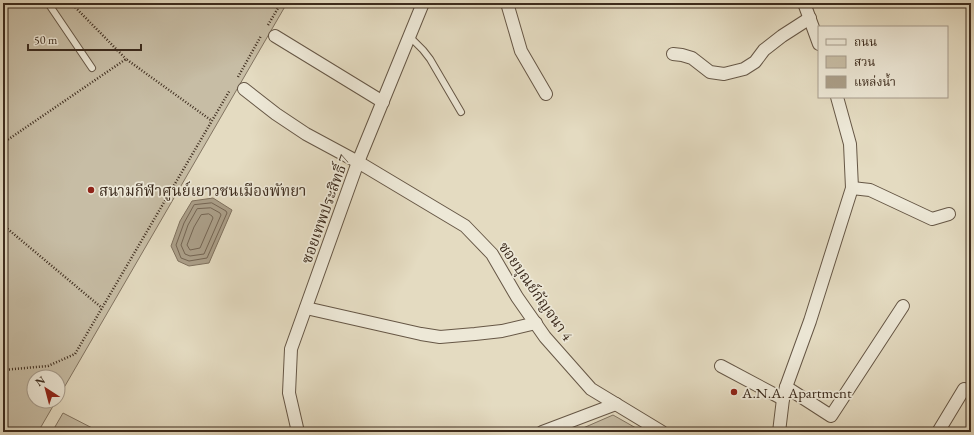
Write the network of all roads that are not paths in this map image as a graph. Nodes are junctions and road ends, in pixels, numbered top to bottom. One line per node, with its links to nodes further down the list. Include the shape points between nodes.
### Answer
1 (48, 3): 10 (lane)
2 (423, 3): 7 (street, ซอยเทพประสิทธิ์ 7)
3 (507, 3): 12 (street, via 521,51)
4 (804, 3): 5 (street)
5 (810, 18): 8 (street); 9 (street, via 782,36 744,69 724,74 710,72 692,58)
6 (270, 33): 14 (street)
7 (410, 36): 14 (street, ซอยเทพประสิทธิ์ 7); 15 (lane, via 430,59)
8 (818, 41)
9 (673, 54)
10 (92, 68)
11 (239, 85): 16 (street, ซอยบุณย์กัญจนา 4, via 306,134)
12 (546, 94)
13 (837, 98): 17 (street, via 850,144)
14 (383, 102): 16 (street, ซอยเทพประสิทธิ์ 7)
15 (461, 112)
16 (358, 162): 20 (street, ซอยเทพประสิทธิ์ 7); 21 (street, ซอยบุณย์กัญจนา 4, via 465,226 492,254)
17 (852, 188): 18 (street, via 870,190 932,219); 24 (street, via 810,322)
18 (949, 214)
19 (903, 306): 24 (street, via 831,416)
20 (306, 308): 21 (street, via 440,337 502,332); 26 (street, ซอยเทพประสิทธิ์ 7, via 291,349 289,393)
21 (536, 323): 25 (street, ซอยบุณย์กัญจนา 4, via 545,337 592,389)
22 (721, 366): 24 (street)
23 (964, 389): 30 (street)
24 (784, 393): 29 (street)
25 (616, 404): 27 (street); 28 (street, ซอยบุณย์กัญจนา 4)
26 (298, 432)
27 (542, 432)
28 (662, 432)
29 (779, 432)
30 (938, 432)

